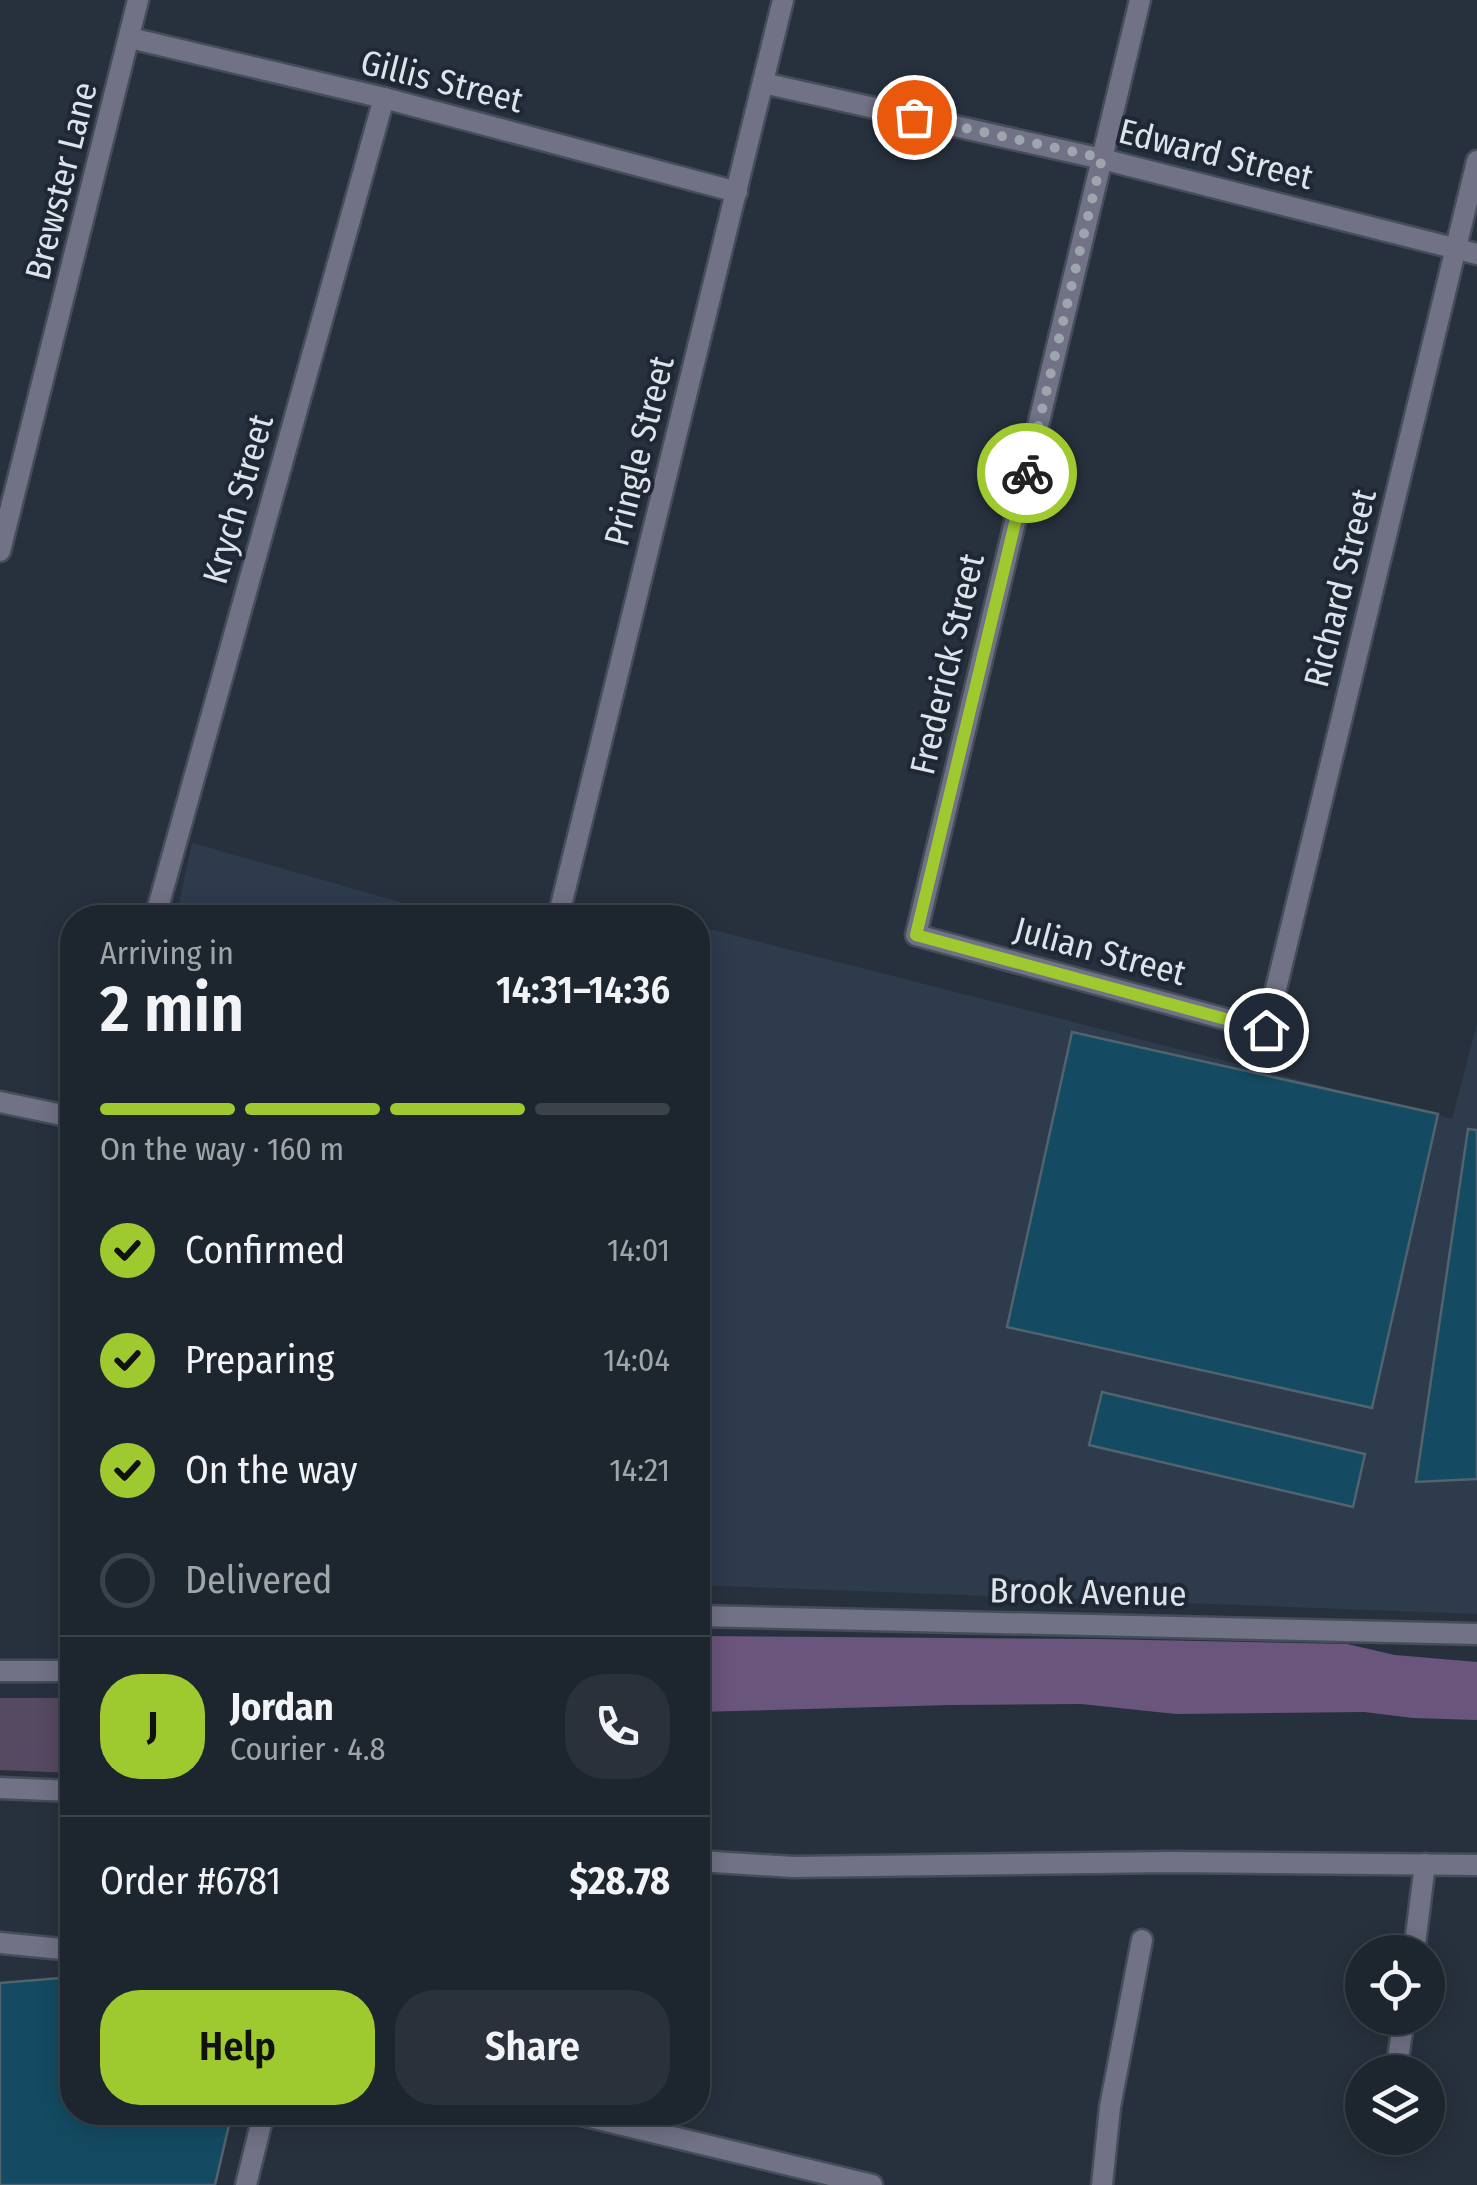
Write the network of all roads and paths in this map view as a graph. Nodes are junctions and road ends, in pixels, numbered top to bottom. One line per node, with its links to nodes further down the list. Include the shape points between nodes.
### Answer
1 (138, 0): 4 (street, Brewster Lane)
2 (783, 0): 5 (street, Pringle Street)
3 (1140, 0): 7 (street, Frederick Street)
4 (130, 38): 6 (street, Gillis Street); 11 (street, Brewster Lane)
5 (763, 83): 7 (street, Edward Street); 9 (street, Pringle Street)
6 (384, 98): 9 (street, Gillis Street); 12 (street, Krych Street)
7 (1102, 158): 10 (street, Edward Street); 14 (street, Frederick Street)
8 (1477, 162): 10 (street, Richard Street)
9 (737, 192): 13 (street, Pringle Street)
10 (1466, 252): 15 (street, Richard Street)
11 (0, 551)
12 (159, 905)
13 (561, 905)
14 (916, 935): 15 (street, Julian Street)
15 (1266, 1030)
16 (0, 1102): 17 (street)
17 (60, 1114)
18 (710, 1616): 19 (street, Brook Avenue)
19 (1477, 1634)
20 (0, 1671): 21 (street)
21 (60, 1671)
22 (0, 1788): 23 (street)
23 (60, 1790)
24 (710, 1862): 25 (street)
25 (1425, 1864): 26 (street); 27 (street)
26 (1477, 1865)
27 (1416, 1935)
28 (1142, 1940): 35 (street)
29 (0, 1943): 30 (street)
30 (60, 1949)
31 (261, 2125): 33 (street)
32 (624, 2125): 34 (street)
33 (246, 2185)
34 (872, 2185)
35 (1102, 2185)

